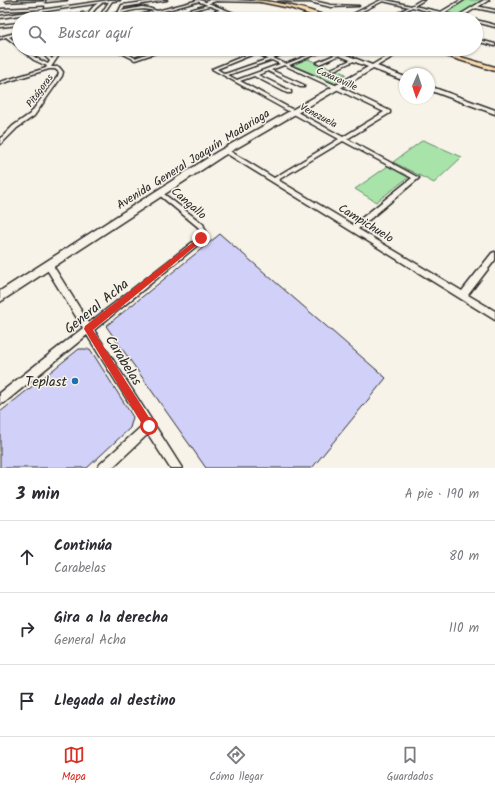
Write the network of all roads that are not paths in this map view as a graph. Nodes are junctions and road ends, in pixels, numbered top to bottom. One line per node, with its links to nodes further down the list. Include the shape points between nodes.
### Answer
1 (42, 0): 14 (street)
2 (59, 0): 3 (street); 17 (street); 29 (street)
3 (66, 0)
4 (118, 0): 15 (main road)
5 (166, 0): 37 (street, via 123,6)
6 (198, 0): 21 (main road); 39 (street)
7 (254, 0): 18 (main road)
8 (325, 0): 23 (street)
9 (353, 0): 25 (street)
10 (383, 0): 26 (street); 31 (street)
11 (423, 0): 26 (street)
12 (463, 0): 47 (street)
13 (487, 0): 27 (main road)
14 (8, 1): 24 (street)
15 (111, 1): 20 (main road); 36 (street)
16 (310, 1): 19 (street); 23 (street)
17 (46, 2): 24 (street); 28 (street)
18 (266, 2): 19 (main road); 21 (street, via 214,0)
19 (279, 2): 43 (main road)
20 (101, 3): 29 (main road); 35 (street)
21 (206, 3): 22 (main road)
22 (211, 5): 30 (main road); 40 (street)
23 (326, 5): 25 (street)
24 (4, 6): 32 (street)
25 (358, 6): 31 (street)
26 (412, 6): 45 (street); 46 (street)
27 (476, 7): 33 (street); 48 (main road)
28 (42, 9): 29 (main road); 32 (street); 34 (main road)
29 (57, 9)
30 (223, 10): 41 (street); 42 (main road)
31 (363, 10): 44 (street)
32 (0, 11)
33 (495, 11)
34 (32, 12)
35 (91, 12)
36 (104, 12)
37 (120, 12)
38 (126, 12): 39 (street, via 144,8)
39 (156, 12)
40 (186, 12)
41 (216, 12)
42 (229, 12)
43 (308, 12)
44 (359, 12)
45 (401, 12)
46 (439, 12)
47 (445, 12)
48 (467, 12)
49 (12, 15): 50 (main road)
50 (0, 17)
51 (483, 23): 54 (street)
52 (12, 25): 53 (street)
53 (0, 26)
54 (495, 26)
55 (12, 35): 56 (street)
56 (6, 36): 57 (street); 58 (street)
57 (0, 38)
58 (12, 41)
59 (483, 42): 60 (street)
60 (495, 45)
61 (31, 56): 81 (street)
62 (47, 56): 78 (street)
63 (56, 56): 78 (street, Pitágoras)
64 (129, 56): 65 (street, via 135,59)
65 (144, 56)
66 (246, 56): 86 (street, Venezuela, via 215,68)
67 (265, 56): 75 (street, Caxaraville)
68 (275, 56): 75 (street)
69 (310, 56): 76 (street)
70 (335, 56): 79 (street)
71 (345, 56): 77 (main road)
72 (392, 56): 82 (main road, Avenida General Joaquín Madariaga)
73 (450, 56): 85 (main road)
74 (295, 57): 76 (street)
75 (270, 58): 80 (street, Caxaraville); 86 (street)
76 (301, 59): 80 (street)
77 (354, 60): 82 (main road); 83 (street)
78 (52, 61): 81 (street, Pitágoras)
79 (318, 63)
80 (285, 65): 84 (street); 92 (street, Caxaraville)
81 (49, 67): 90 (street, Pitágoras); 98 (street, Pitágoras, via 60,69 60,76 32,115)
82 (374, 67): 88 (main road); 92 (main road, Avenida General Joaquín Madariaga)
83 (333, 69)
84 (268, 70): 87 (street); 91 (street)
85 (495, 70)
86 (225, 75): 89 (street, Venezuela)
87 (255, 75): 89 (street); 94 (street)
88 (399, 77)
89 (237, 81): 95 (street, Venezuela)
90 (0, 83)
91 (302, 86)
92 (338, 88): 95 (main road, Avenida General Joaquín Madariaga); 97 (street, Caxaraville, via 388,112)
93 (435, 90): 96 (main road)
94 (289, 92)
95 (294, 112): 97 (street, Venezuela); 99 (main road, Avenida General Joaquín Madariaga)
96 (495, 112)
97 (343, 139): 100 (street); 102 (street, Venezuela, via 416,178)
98 (0, 142)
99 (226, 151): 100 (street, Campichuelo); 101 (main road, Avenida General Joaquín Madariaga)
100 (274, 180): 102 (street, Campichuelo)
101 (160, 193): 103 (street, Cangallo, via 201,226); 105 (main road, Avenida General Joaquín Madariaga)
102 (354, 228): 106 (street, Campichuelo)
103 (203, 231): 109 (street, General Acha, via 201,238)
104 (495, 255): 106 (street)
105 (49, 266): 107 (main road, Avenida General Joaquín Madariaga); 109 (street, Carabelas)
106 (463, 296): 108 (street, Campichuelo)
107 (0, 297)
108 (495, 316)
109 (88, 329): 110 (street, General Acha); 111 (street, Carabelas)
110 (0, 399)
111 (149, 426): 112 (street); 113 (street, Carabelas)
112 (104, 468)
113 (176, 468)

